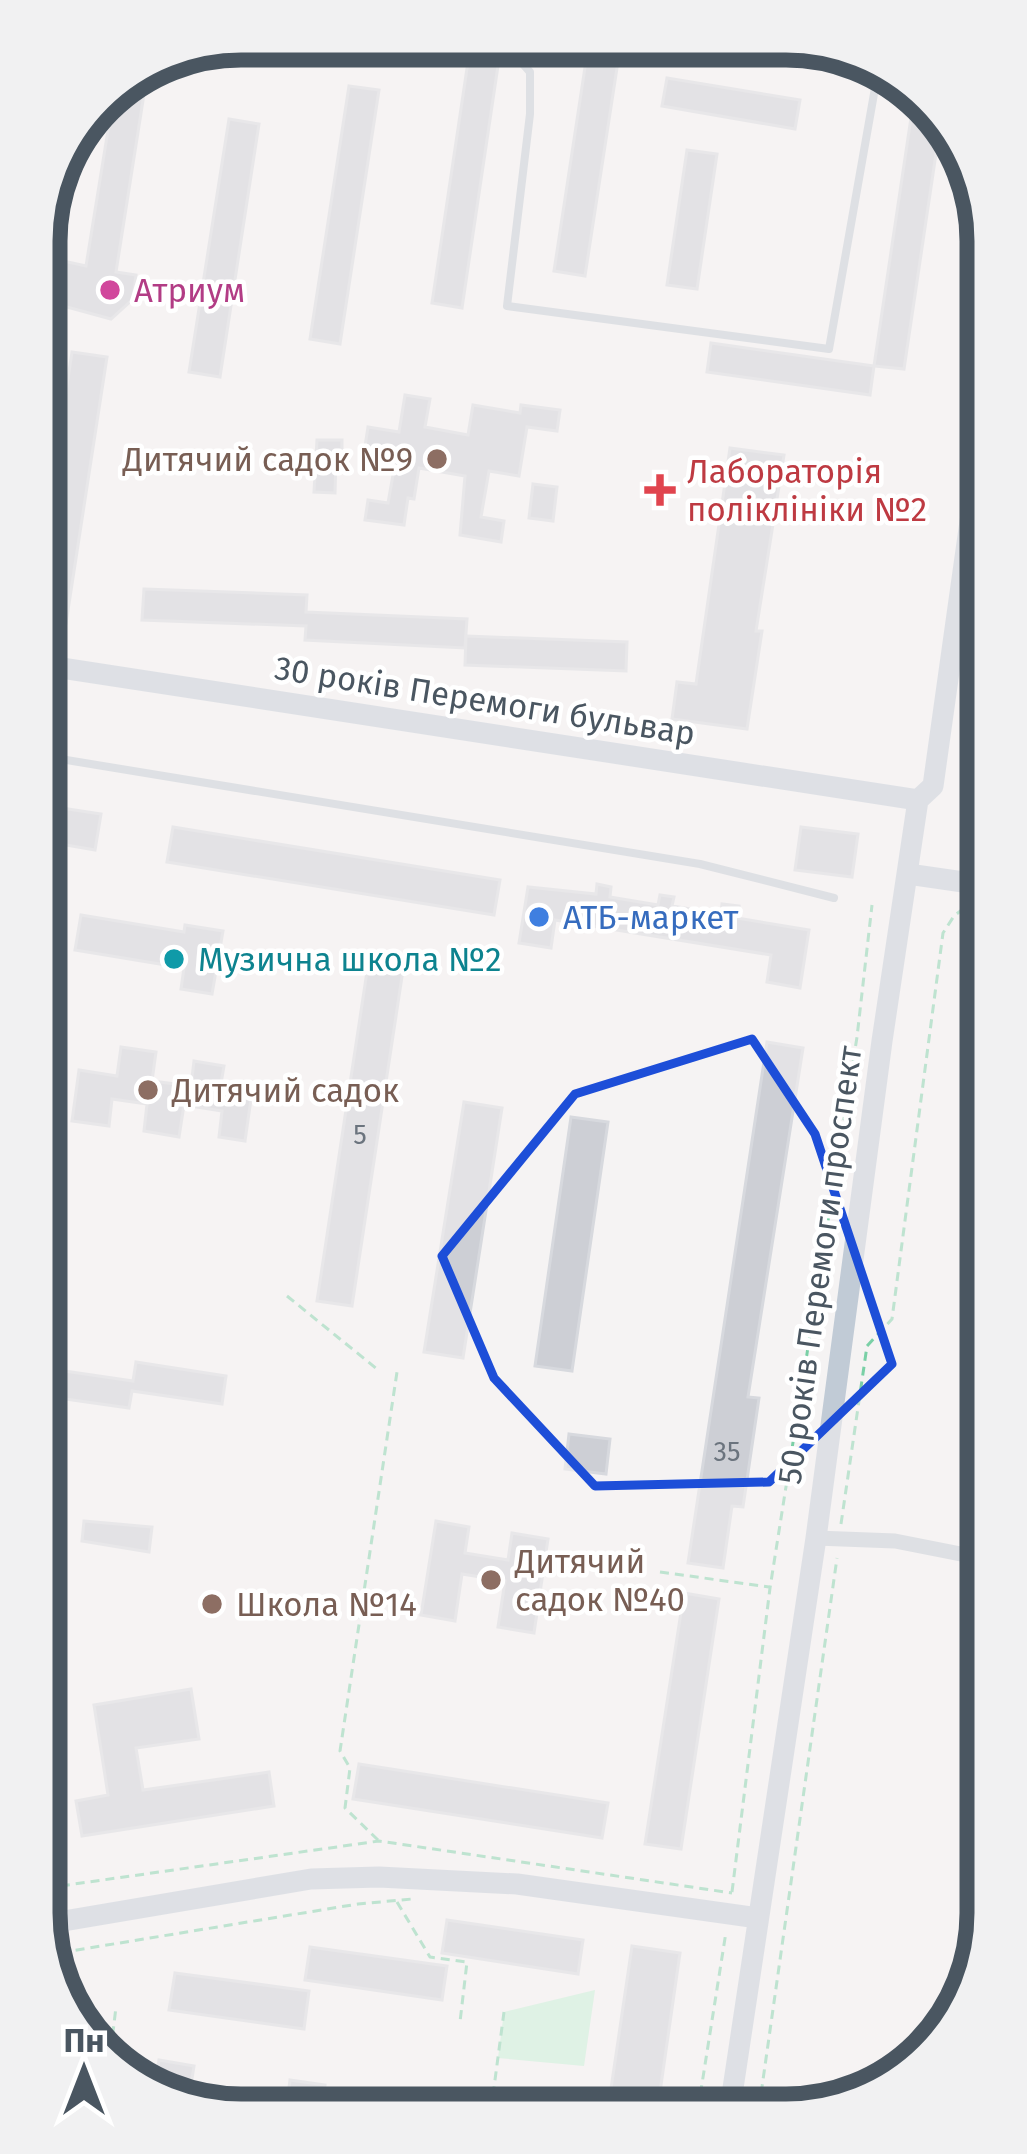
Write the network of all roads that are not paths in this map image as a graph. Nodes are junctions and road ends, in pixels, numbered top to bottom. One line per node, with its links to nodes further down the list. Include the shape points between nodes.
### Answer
1 (519, 60): 2 (lane, via 530,72 530,114 508,306 829,349)
2 (876, 85)
3 (967, 543): 6 (main road, 50 років Перемоги проспект, via 933,786)
4 (60, 667): 6 (main road, 30 років Перемоги бульвар)
5 (60, 759): 9 (lane, via 700,864)
6 (919, 800): 7 (main road, 50 років Перемоги проспект)
7 (908, 874): 8 (main road); 10 (main road, 50 років Перемоги проспект)
8 (967, 890)
9 (834, 898)
10 (828, 1539): 11 (street); 12 (main road, 50 років Перемоги проспект)
11 (967, 1555)
12 (758, 1918): 13 (main road, via 518,1884 379,1877 311,1880); 14 (main road, 50 років Перемоги проспект)
13 (61, 1922)
14 (732, 2094)

